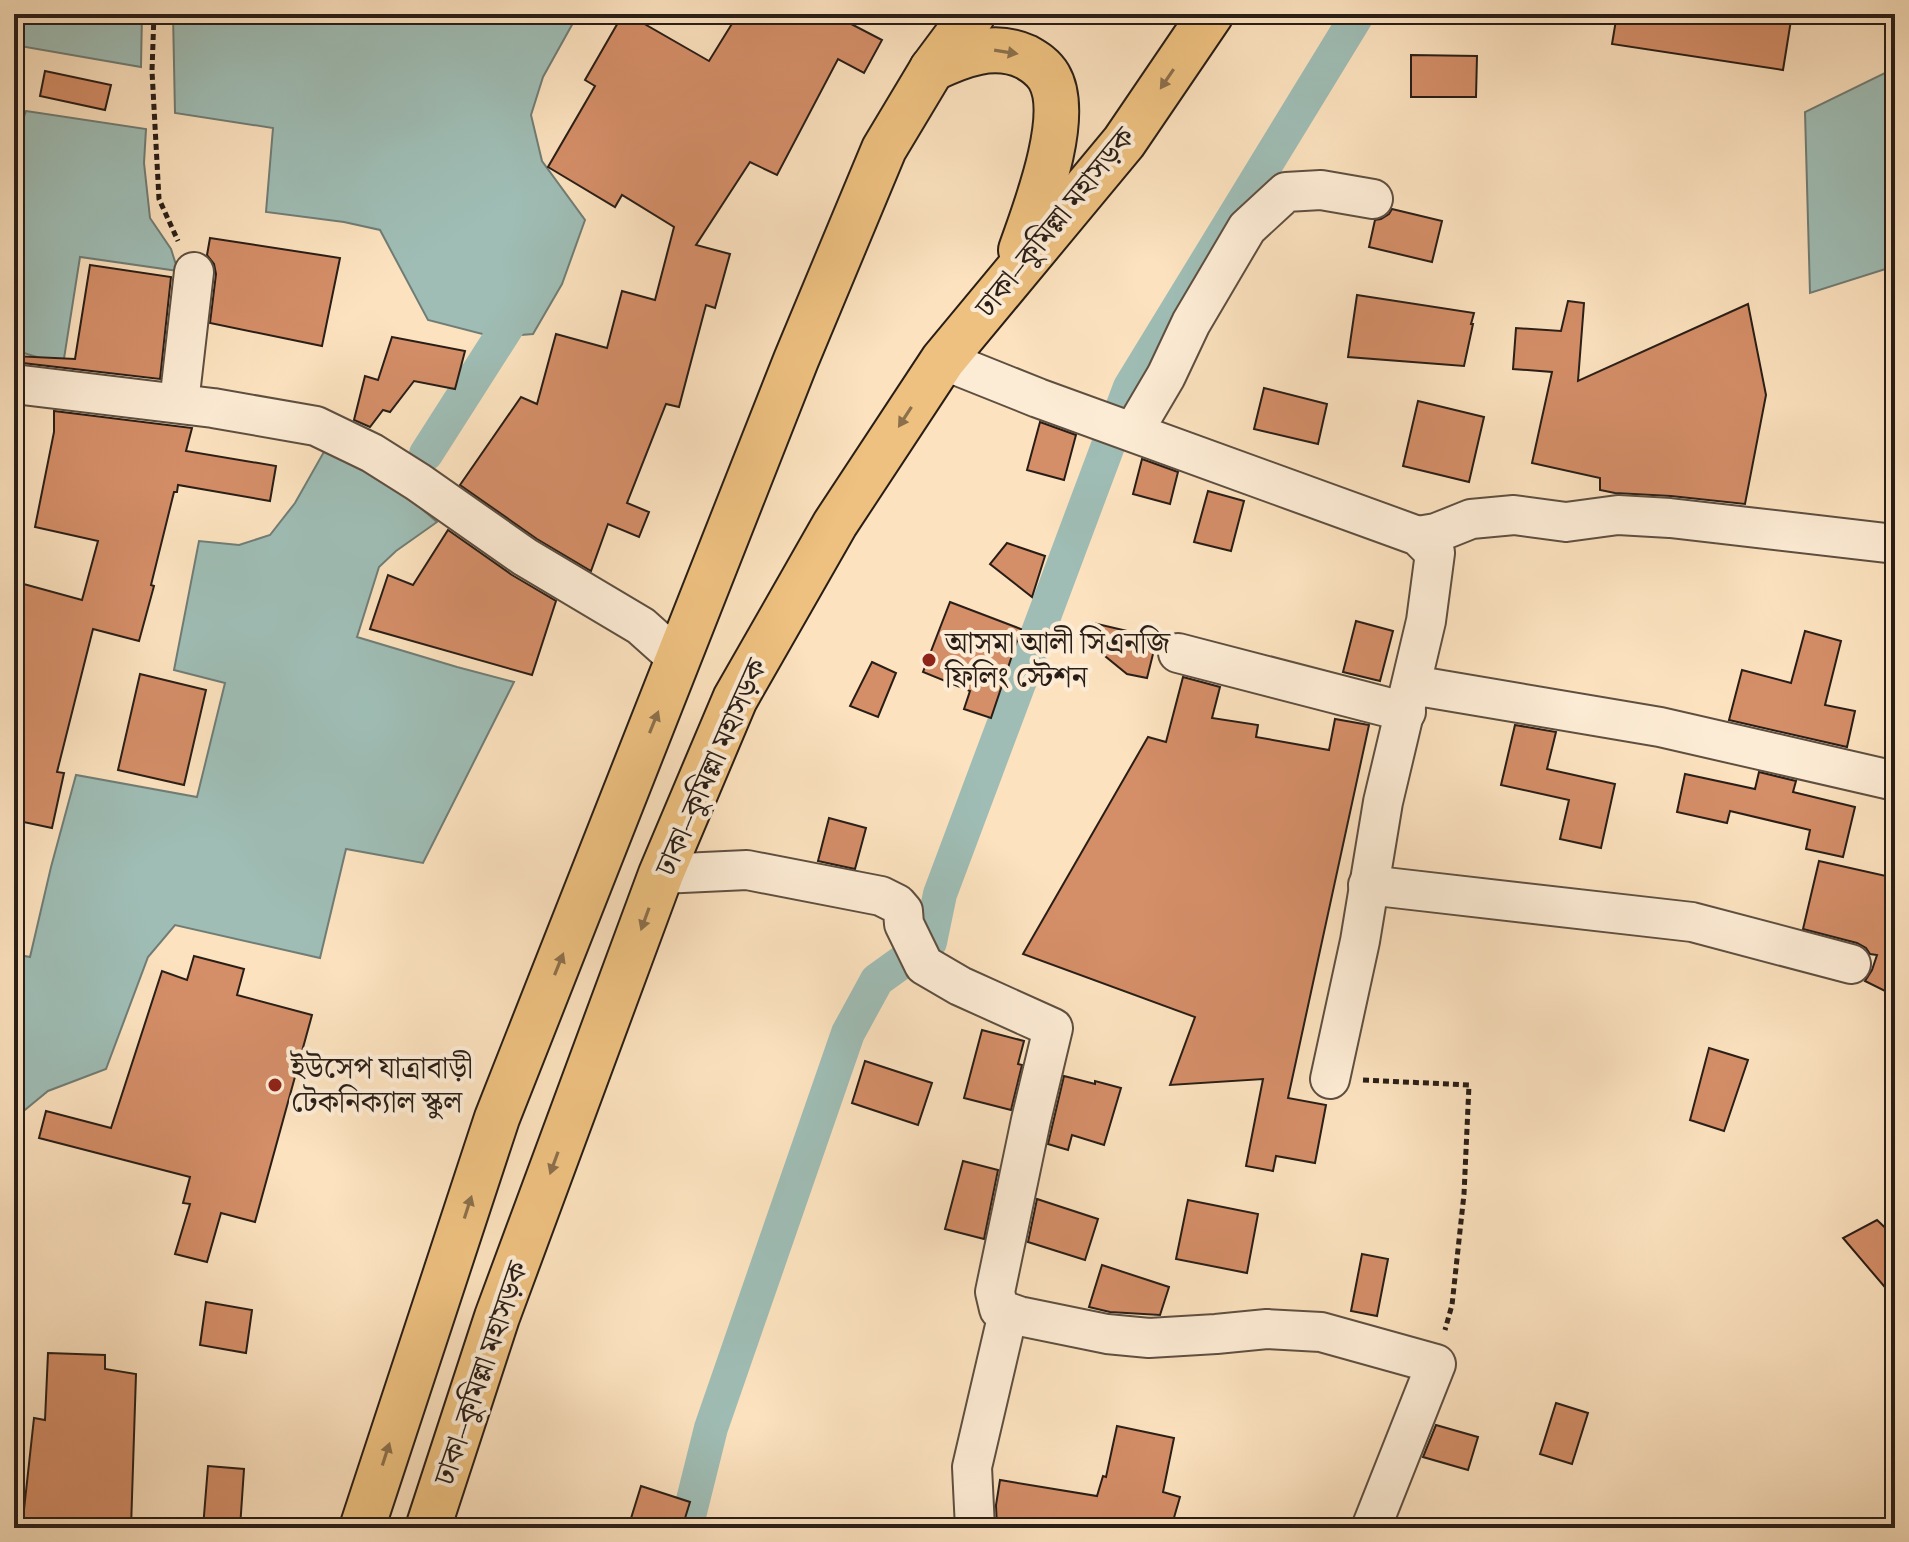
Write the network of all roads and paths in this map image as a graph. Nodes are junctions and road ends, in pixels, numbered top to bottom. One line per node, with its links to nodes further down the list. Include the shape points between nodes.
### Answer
1 (154, 14): 6 (path, via 159,199)
2 (973, 14): 4 (highway)
3 (1211, 14): 7 (highway, ঢাকা–কুমিল্লা মহাসড়ক, one-way to 7, via 1124,142)
4 (932, 69): 7 (highway, one-way to 7, via 977,51 1000,50 1039,64 1050,78 1057,101 1053,146); 15 (highway, via 878,163)
5 (1373, 199): 11 (street, via 1321,190 1286,192 1247,228)
6 (194, 272): 10 (street)
7 (1012, 275): 8 (highway, ঢাকা–কুমিল্লা মহাসড়ক)
8 (943, 360): 11 (street); 18 (highway, ঢাকা–কুমিল্লা মহাসড়ক, one-way to 18, via 835,524 735,699)
9 (14, 384): 10 (street)
10 (179, 403): 15 (street, via 316,426 372,453 525,557 641,626)
11 (1133, 432): 12 (street)
12 (1418, 536): 13 (street, via 1471,519 1514,515 1566,522 1618,515); 16 (street, via 1435,553)
13 (1895, 544)
14 (1178, 653): 16 (street)
15 (679, 660): 24 (highway, one-way to 15, via 497,1118)
16 (1409, 698): 17 (street, via 1660,727); 19 (street)
17 (1895, 781)
18 (661, 874): 22 (street, via 747,870 881,896 903,911 916,950 960,986 1053,1028 995,1292 999,1309); 25 (highway, ঢাকা–কুমিল্লা মহাসড়ক, one-way to 25, via 497,1317)
19 (1368, 885): 20 (street, via 1692,922); 21 (street)
20 (1851, 964)
21 (1330, 1079): 23 (path, via 1469,1085 1452,1305)
22 (1008, 1313): 23 (street, via 1149,1338 1267,1329 1321,1332); 26 (street, via 972,1467)
23 (1436, 1364): 27 (street)
24 (362, 1528)
25 (428, 1528)
26 (975, 1528)
27 (1371, 1528)

